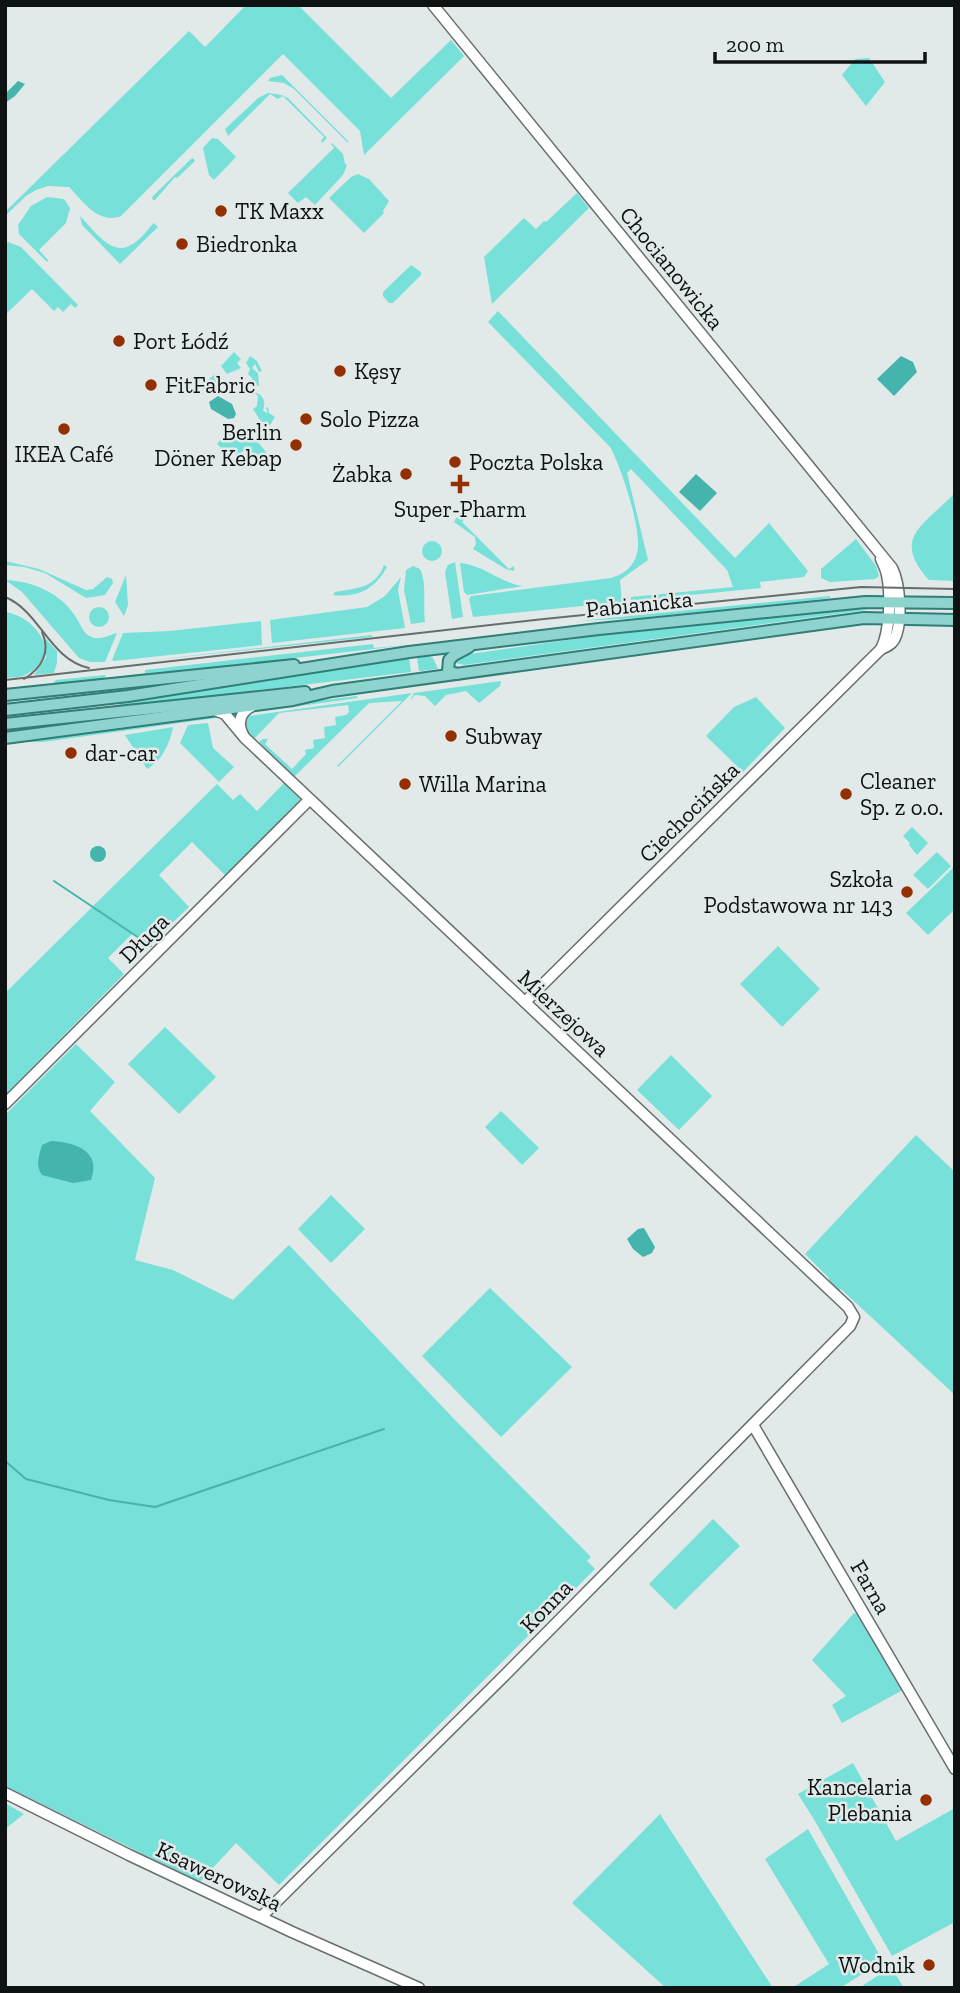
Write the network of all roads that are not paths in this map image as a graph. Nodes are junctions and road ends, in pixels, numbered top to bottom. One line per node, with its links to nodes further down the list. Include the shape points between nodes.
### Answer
1 (433, 5): 2 (street, Chocianowicka, via 880,556)
2 (893, 601): 3 (main road, Pabianicka); 4 (street, Chocianowicka); 6 (main road, Pabianicka)
3 (955, 603)
4 (893, 618): 5 (main road, Pabianicka); 8 (main road, Pabianicka, via 864,618); 18 (street, Ciechocińska, via 881,649)
5 (955, 620)
6 (475, 643): 7 (main road, Pabianicka); 8 (main road, via 449,660 448,671)
7 (328, 664): 10 (main road); 12 (main road)
8 (457, 674): 9 (main road, Pabianicka)
9 (332, 691): 11 (main road); 14 (main road)
10 (5, 695)
11 (252, 706): 13 (main road); 16 (street, via 240,721)
12 (5, 710)
13 (217, 711): 15 (main road); 16 (street, Mierzejowa)
14 (5, 724)
15 (5, 738)
16 (245, 738): 17 (street, Mierzejowa)
17 (309, 800): 18 (street, Mierzejowa); 19 (street, Długa)
18 (525, 1002): 20 (street, Mierzejowa)
19 (5, 1104)
20 (854, 1317): 21 (street, Konna, via 843,1334)
21 (753, 1425): 22 (street, Farna); 24 (street, Konna)
22 (955, 1769)
23 (5, 1793): 24 (street, Ksawerowska)
24 (261, 1917): 25 (street, Ksawerowska)
25 (419, 1988)

